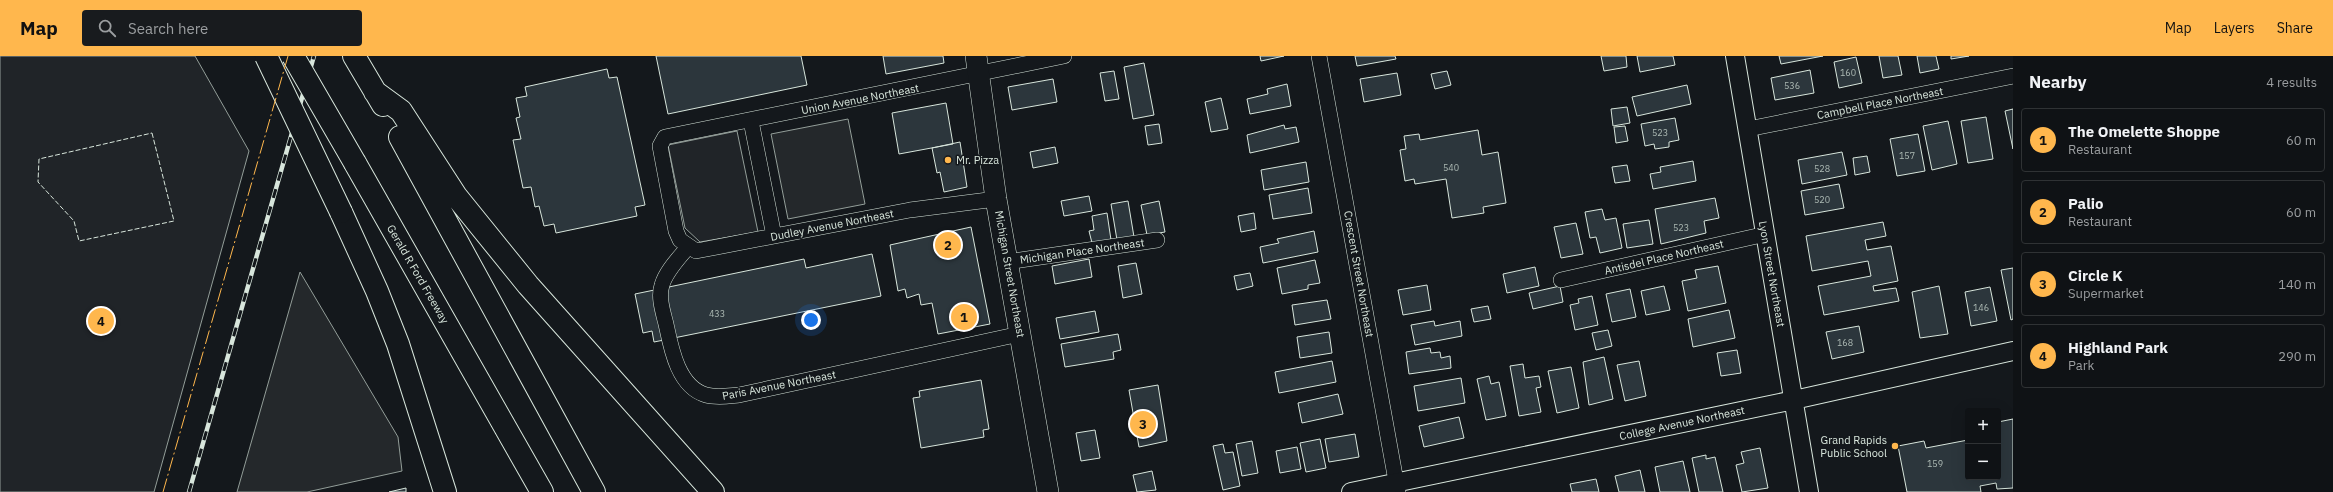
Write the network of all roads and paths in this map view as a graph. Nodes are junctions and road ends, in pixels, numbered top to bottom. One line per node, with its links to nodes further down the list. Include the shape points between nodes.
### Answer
1 (266, 56): 23 (highway, bridge, via 377,291 398,344)
2 (293, 56): 24 (highway, Gerald R Ford Freeway, bridge)
3 (354, 56): 9 (highway)
4 (1064, 56): 7 (street, Union Avenue Northeast)
5 (1319, 56): 22 (street, Crescent Street Northeast)
6 (1735, 56): 11 (street, Lyon Street Northeast)
7 (978, 65): 10 (street, Union Avenue Northeast); 12 (main road, Michigan Street Northeast)
8 (2013, 76): 11 (street, Campbell Place Northeast)
9 (375, 92): 25 (highway); 26 (highway, via 401,111 456,196 528,285)
10 (751, 121): 14 (street); 16 (street, Union Avenue Northeast, via 665,138 660,146 676,231 680,240)
11 (1748, 129): 13 (street, Lyon Street Northeast)
12 (996, 199): 14 (street, Dudley Avenue Northeast, via 910,210); 17 (main road, Michigan Street Northeast)
13 (1766, 234): 18 (street, Antisdel Place Northeast); 21 (street, Lyon Street Northeast)
14 (774, 236): 16 (street, Dudley Avenue Northeast, via 696,251)
15 (1157, 240): 17 (street, Michigan Place Northeast)
16 (688, 247): 19 (street, Paris Avenue Northeast, via 665,279 661,298 671,350 681,372 692,386 705,395 720,398 740,395)
17 (1007, 262): 19 (main road, Michigan Street Northeast)
18 (1561, 280)
19 (1020, 334): 27 (main road, Michigan Street Northeast)
20 (2013, 351): 21 (street, College Avenue Northeast)
21 (1794, 400): 22 (street, College Avenue Northeast); 29 (street, Lyon Street Northeast)
22 (1398, 487): 28 (street, College Avenue Northeast)
23 (445, 492)
24 (542, 492)
25 (594, 492)
26 (713, 492)
27 (1048, 492)
28 (1351, 492)
29 (1809, 492)

